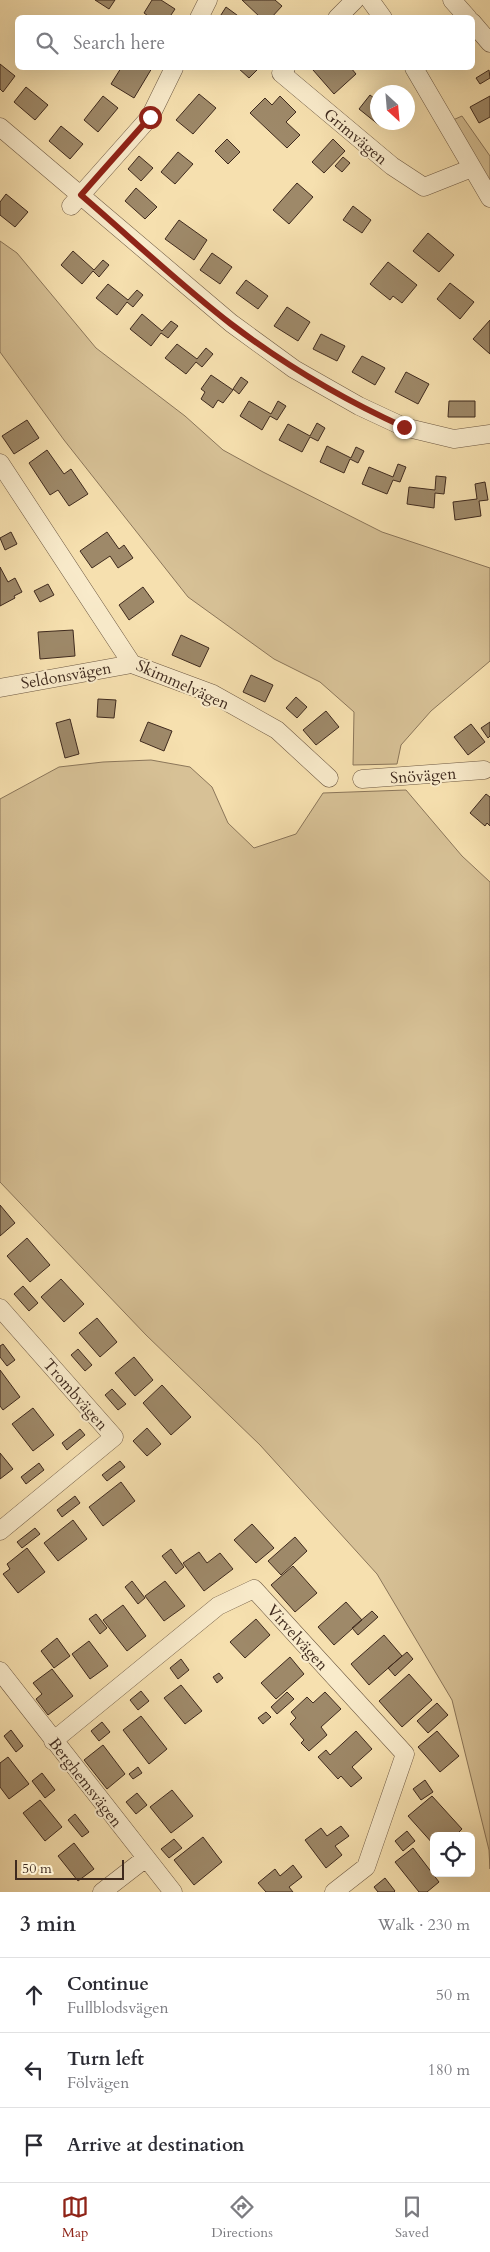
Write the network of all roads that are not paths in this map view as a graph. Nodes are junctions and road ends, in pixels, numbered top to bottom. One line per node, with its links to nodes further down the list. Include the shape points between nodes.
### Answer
1 (208, 0): 5 (street)
2 (355, 0): 6 (street)
3 (370, 0): 7 (street)
4 (452, 0): 8 (street)
5 (200, 15)
6 (340, 15)
7 (381, 15)
8 (465, 15)
9 (475, 25): 10 (street)
10 (490, 42)
11 (173, 70): 17 (street, via 150,117)
12 (284, 70): 15 (street, Grimvägen, via 281,73 392,166 424,187)
13 (415, 70): 15 (street)
14 (0, 127): 17 (street)
15 (472, 168): 16 (street)
16 (490, 198)
17 (76, 201): 18 (street, via 230,323 302,373 359,406 404,427 454,439)
18 (490, 434)
19 (0, 463): 20 (street, Skimmelvägen)
20 (132, 664): 21 (street, Seldonsvägen); 23 (street, Skimmelvägen, via 212,694 277,730)
21 (0, 688)
22 (488, 767): 24 (street, Snövägen)
23 (329, 778)
24 (362, 779)
25 (0, 1308): 26 (street, Trombvägen, via 114,1437)
26 (0, 1532)
27 (0, 1671): 28 (street, Berghemsvägen)
28 (53, 1740): 29 (street, Berghemsvägen); 32 (street, Virvelvägen, via 218,1606 254,1589 405,1754 366,1867)
29 (146, 1858): 30 (street); 31 (street, Berghemsvägen)
30 (102, 1892)
31 (172, 1892)
32 (334, 1892)

